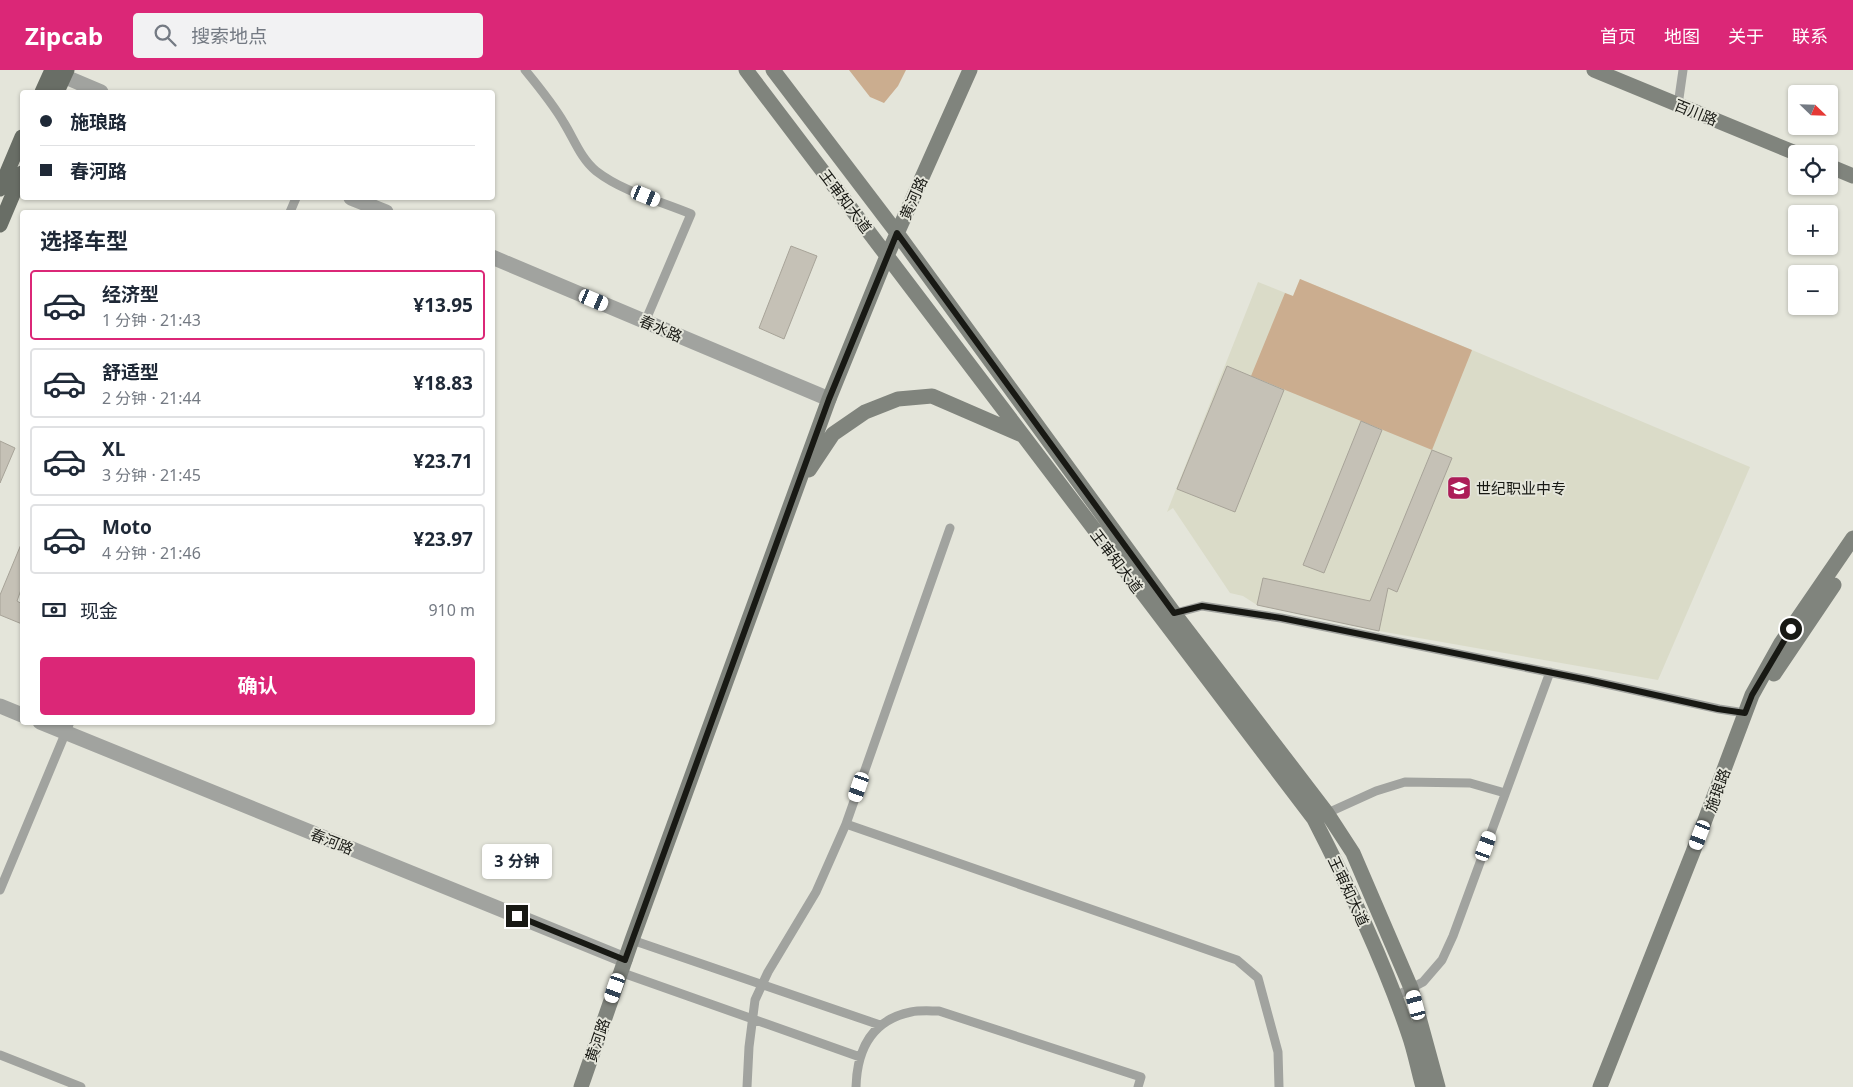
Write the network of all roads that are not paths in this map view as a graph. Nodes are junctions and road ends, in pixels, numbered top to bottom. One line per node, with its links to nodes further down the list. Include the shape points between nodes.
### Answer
1 (525, 70): 25 (lane, via 594,170 616,184 691,214)
2 (746, 70): 23 (main road, 王审知大道)
3 (773, 70): 22 (main road)
4 (970, 70): 22 (main road, 黄河路)
5 (1594, 70): 8 (main road, 百川路)
6 (1684, 70): 12 (lane)
7 (56, 72): 9 (main road); 10 (main road); 11 (street)
8 (1614, 74): 12 (main road, 百川路)
9 (43, 90)
10 (57, 90)
11 (96, 90)
12 (1678, 105): 14 (main road, 百川路)
13 (20, 142): 18 (main road)
14 (1788, 150)
15 (1838, 170): 16 (main road)
16 (1853, 176)
17 (20, 178): 21 (main road)
18 (0, 189)
19 (356, 200): 20 (street)
20 (381, 210)
21 (0, 225)
22 (897, 233): 23 (main road, 黄河路); 32 (main road)
23 (887, 256): 26 (main road, 黄河路); 27 (main road, 王审知大道)
24 (495, 258): 25 (street, 春水路)
25 (646, 322): 26 (street, 春水路)
26 (829, 399): 28 (main road, 黄河路)
27 (1023, 436): 28 (main road, via 932,396 898,399 865,412 833,434); 32 (main road, 王审知大道)
28 (795, 492): 43 (main road, 黄河路)
29 (950, 528): 41 (lane)
30 (1853, 538): 35 (main road, 施琅路, via 1781,643)
31 (1853, 554): 64 (main road, 施琅路, via 1769,682 1739,745 1674,923)
32 (1167, 615): 33 (lane, via 1202,606 1281,618); 40 (main road, 王审知大道)
33 (1550, 672): 35 (lane); 39 (lane)
34 (0, 706): 36 (street)
35 (1745, 713): 63 (main road, 施琅路)
36 (20, 715)
37 (54, 725): 38 (street, 春河路)
38 (68, 728): 42 (lane); 44 (street, 春河路)
39 (1505, 793): 40 (lane, via 1470,784 1404,782 1376,790); 46 (lane, via 1442,960 1423,982)
40 (1320, 816): 46 (main road, via 1353,853); 47 (main road, 王审知大道)
41 (846, 824): 45 (lane, via 816,892); 59 (lane, via 1237,960 1258,978 1278,1052)
42 (0, 890)
43 (632, 940): 44 (main road, 黄河路); 45 (lane)
44 (622, 966): 48 (lane); 55 (main road, 黄河路)
45 (762, 984): 48 (lane); 49 (lane)
46 (1412, 988): 47 (lane); 53 (main road)
47 (1394, 996): 50 (main road, 王审知大道)
48 (752, 1019): 52 (lane); 56 (lane)
49 (880, 1024): 52 (lane); 58 (lane, via 912,1012 939,1011 1141,1077)
50 (1409, 1036): 53 (main road); 60 (main road, 王审知大道)
51 (0, 1055): 54 (lane)
52 (860, 1057): 57 (lane)
53 (1434, 1072): 61 (main road); 62 (main road)
54 (81, 1087)
55 (581, 1087)
56 (747, 1087)
57 (856, 1087)
58 (1138, 1087)
59 (1279, 1087)
60 (1423, 1087)
61 (1438, 1087)
62 (1442, 1087)
63 (1600, 1087)
64 (1606, 1087)

